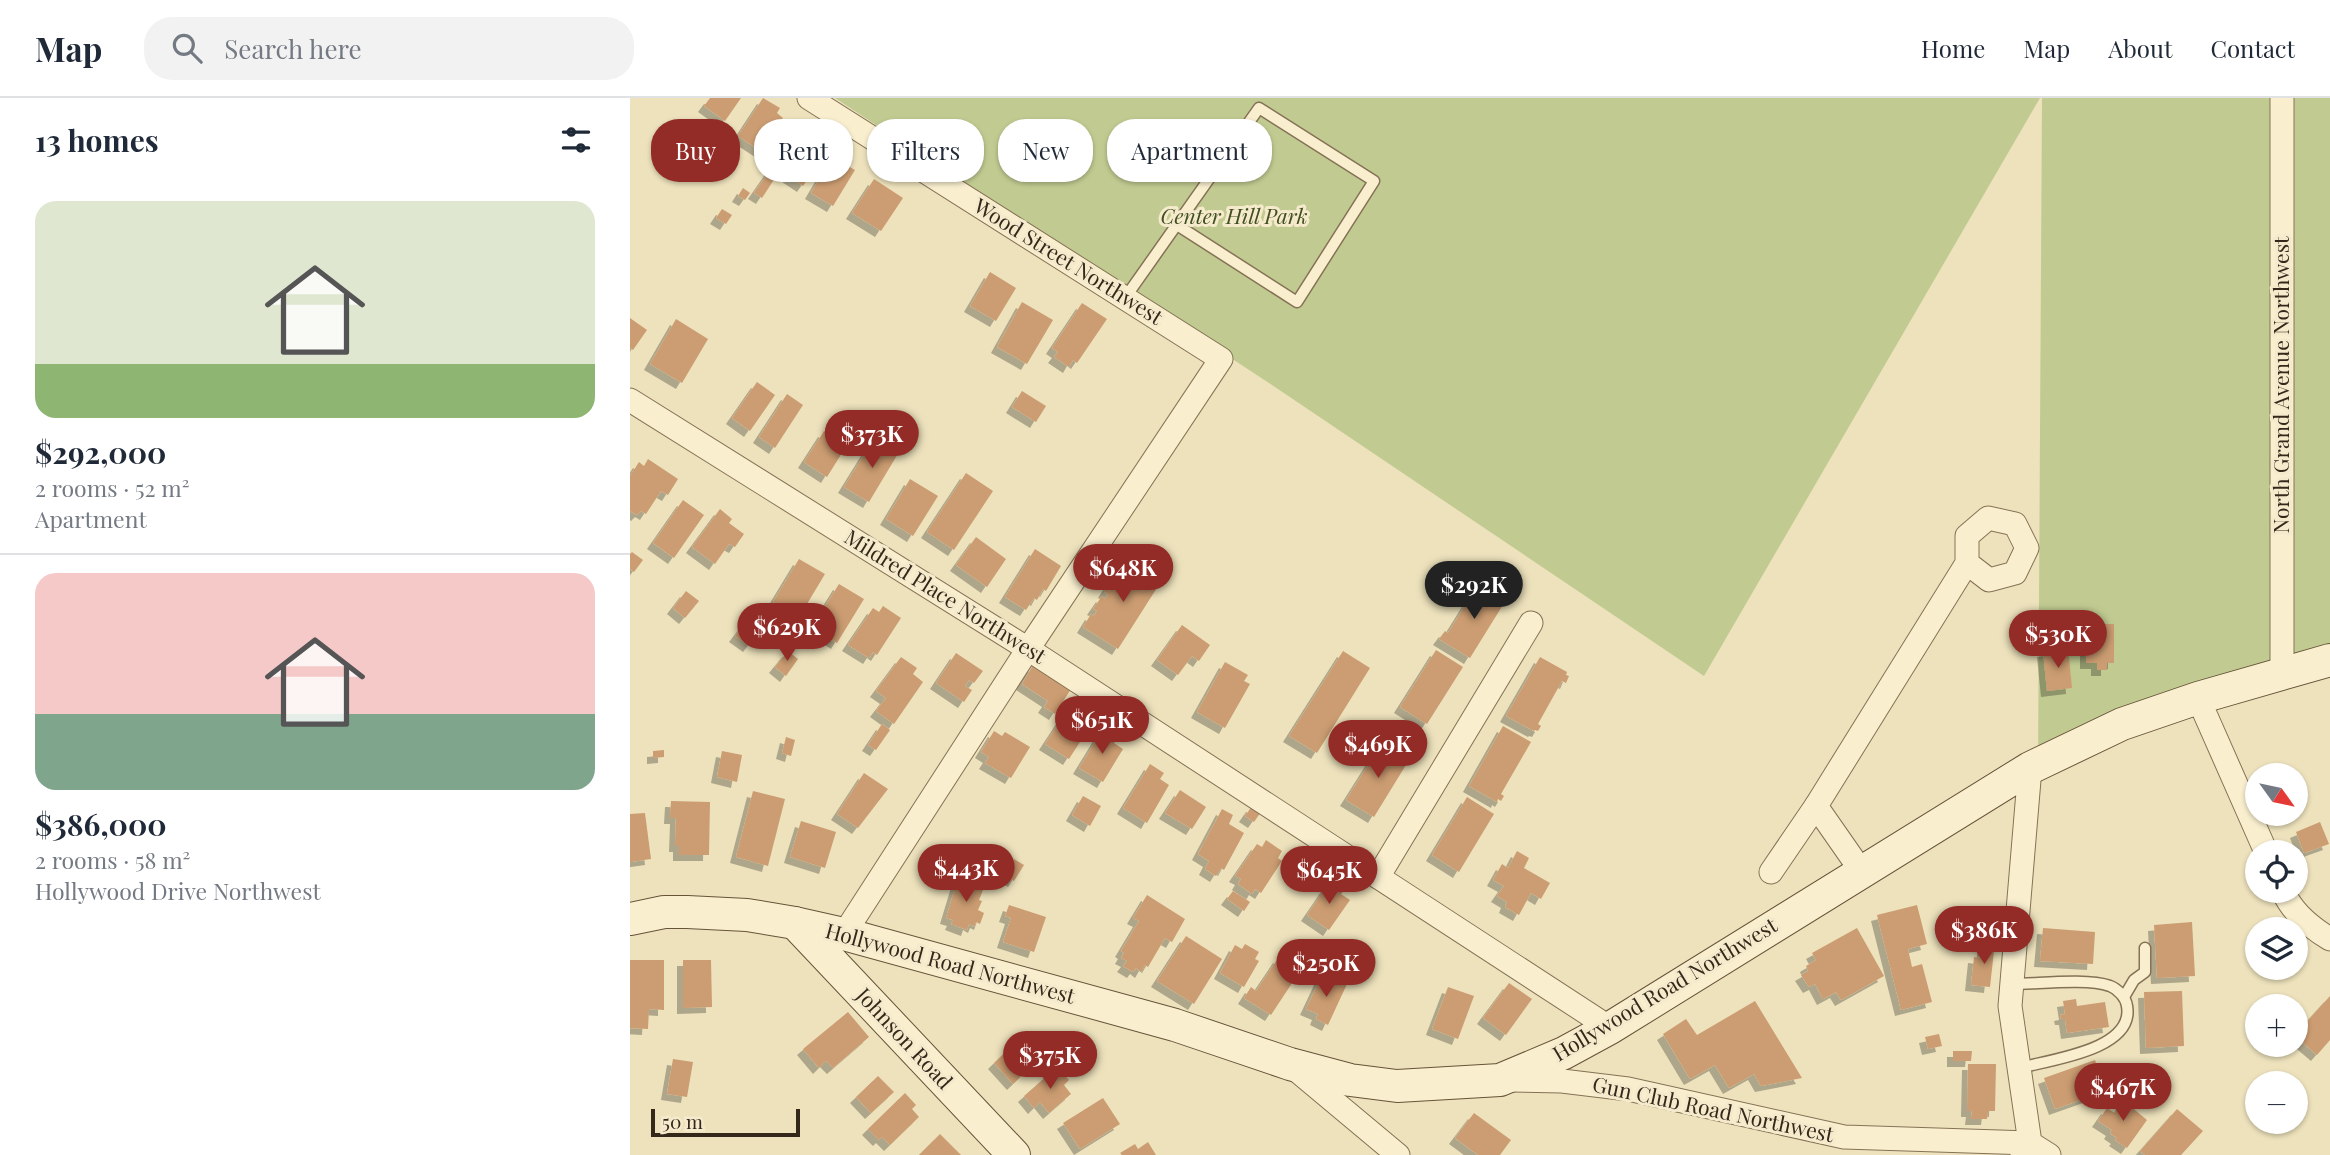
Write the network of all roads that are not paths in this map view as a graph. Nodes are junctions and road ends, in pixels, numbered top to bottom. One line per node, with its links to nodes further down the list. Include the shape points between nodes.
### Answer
1 (809, 98): 4 (street, Wood Street Northwest)
2 (2282, 98): 10 (street, North Grand Avenue Northwest)
3 (1177, 225): 3 (lane, via 1259,108 1374,181 1297,302); 4 (lane)
4 (1125, 298): 8 (street, Wood Street Northwest, via 1221,359)
5 (630, 400): 8 (street, Mildred Place Northwest)
6 (1967, 563): 13 (street)
7 (1531, 623): 17 (street)
8 (1028, 649): 17 (street, Mildred Place Northwest); 21 (street)
9 (2330, 660): 10 (street, Hollywood Road Northwest)
10 (2282, 673): 11 (street, Hollywood Road Northwest)
11 (2198, 698): 12 (street, Hollywood Road Northwest, via 2122,724); 14 (street)
12 (2030, 768): 16 (street, Hollywood Road Northwest); 24 (street)
13 (1816, 806): 15 (street); 16 (street)
14 (2261, 840)
15 (1772, 872)
16 (1862, 872): 26 (street, Hollywood Road Northwest)
17 (1378, 877): 26 (street, Mildred Place Northwest)
18 (2288, 903): 22 (street)
19 (630, 919): 20 (street, Hollywood Road Northwest, via 687,912)
20 (795, 923): 21 (street, Hollywood Road Northwest); 31 (street, Johnson Road)
21 (844, 934): 27 (street, Hollywood Road Northwest, via 1175,1025)
22 (2330, 940)
23 (2145, 948): 25 (lane, via 2145,972)
24 (2012, 984): 25 (lane, via 2099,984 2114,987); 28 (street, via 2010,1006)
25 (2124, 997): 28 (lane, via 2126,1019 2110,1042)
26 (1610, 1028): 29 (street, Hollywood Road Northwest)
27 (1290, 1064): 29 (street, Hollywood Road Northwest, via 1350,1080 1397,1086); 32 (street)
28 (2019, 1068): 30 (street)
29 (1500, 1080): 30 (street, Gun Club Road Northwest, via 1628,1089 1844,1137)
30 (2033, 1151)
31 (1014, 1155)
32 (1398, 1155)

